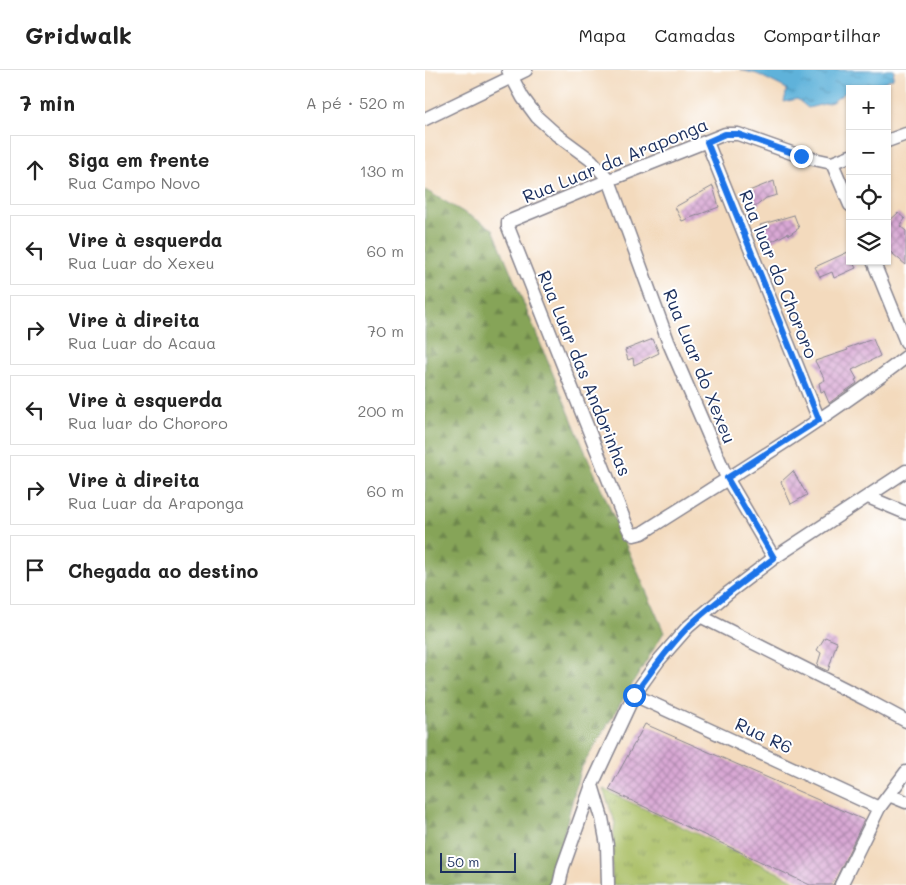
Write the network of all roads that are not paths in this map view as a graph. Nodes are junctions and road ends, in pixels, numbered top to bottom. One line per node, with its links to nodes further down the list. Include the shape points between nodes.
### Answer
1 (526, 70): 2 (street)
2 (510, 74): 3 (street); 9 (street, via 537,117 591,160)
3 (425, 119)
4 (906, 134): 5 (street)
5 (891, 140)
6 (707, 142): 8 (street, Rua Luar da Araponga, via 725,134 738,134 801,156); 9 (street, Rua Luar da Araponga); 15 (street, Rua luar do Chororo)
7 (846, 158): 8 (street)
8 (833, 163): 10 (street)
9 (609, 180): 11 (street, Rua Luar da Araponga); 17 (street, Rua Luar do Xexeu, via 668,341)
10 (846, 195)
11 (508, 222): 17 (street, Rua Luar das Andorinhas, via 507,227 630,532 634,535 642,533)
12 (875, 265): 13 (street)
13 (906, 342)
14 (906, 357): 15 (street)
15 (819, 420): 17 (street)
16 (906, 471): 18 (street)
17 (727, 478): 20 (street, Rua Luar do Xexeu)
18 (868, 497): 19 (street); 20 (street)
19 (906, 513)
20 (774, 558): 21 (street)
21 (700, 616): 22 (street, via 659,660); 23 (street)
22 (634, 695): 25 (street); 28 (street, Rua R6)
23 (906, 721)
24 (906, 772): 26 (street)
25 (592, 785): 29 (street); 30 (street, via 607,845)
26 (889, 794): 27 (street); 28 (street)
27 (906, 802)
28 (879, 808): 31 (street)
29 (559, 885)
30 (608, 885)
31 (841, 885)

